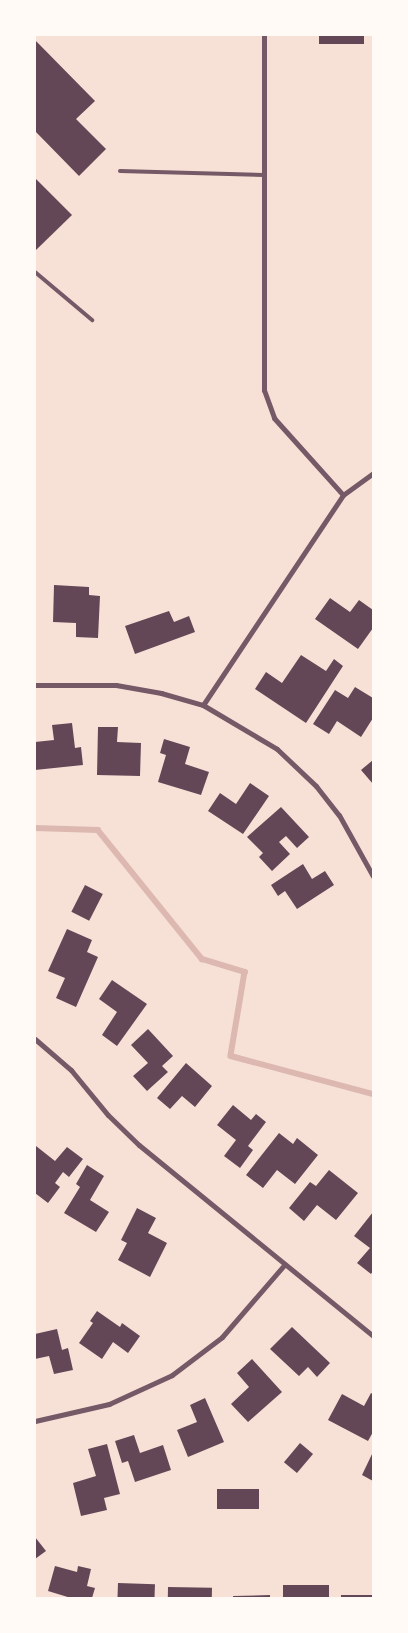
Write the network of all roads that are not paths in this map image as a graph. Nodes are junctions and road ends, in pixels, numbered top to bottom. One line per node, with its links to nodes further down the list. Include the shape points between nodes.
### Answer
1 (264, 35): 3 (street)
2 (120, 171): 3 (lane)
3 (264, 175): 7 (street, via 264,390 274,418)
4 (35, 272): 5 (lane)
5 (92, 320)
6 (373, 473): 7 (street)
7 (343, 495): 9 (street)
8 (35, 685): 9 (street, via 116,686 161,693)
9 (202, 705): 10 (street, via 277,750 316,786 339,815)
10 (373, 876)
11 (35, 1039): 12 (street, via 71,1070 108,1115 139,1145)
12 (285, 1264): 13 (street); 14 (street, via 222,1338 172,1375 110,1404)
13 (373, 1336)
14 (35, 1421)

